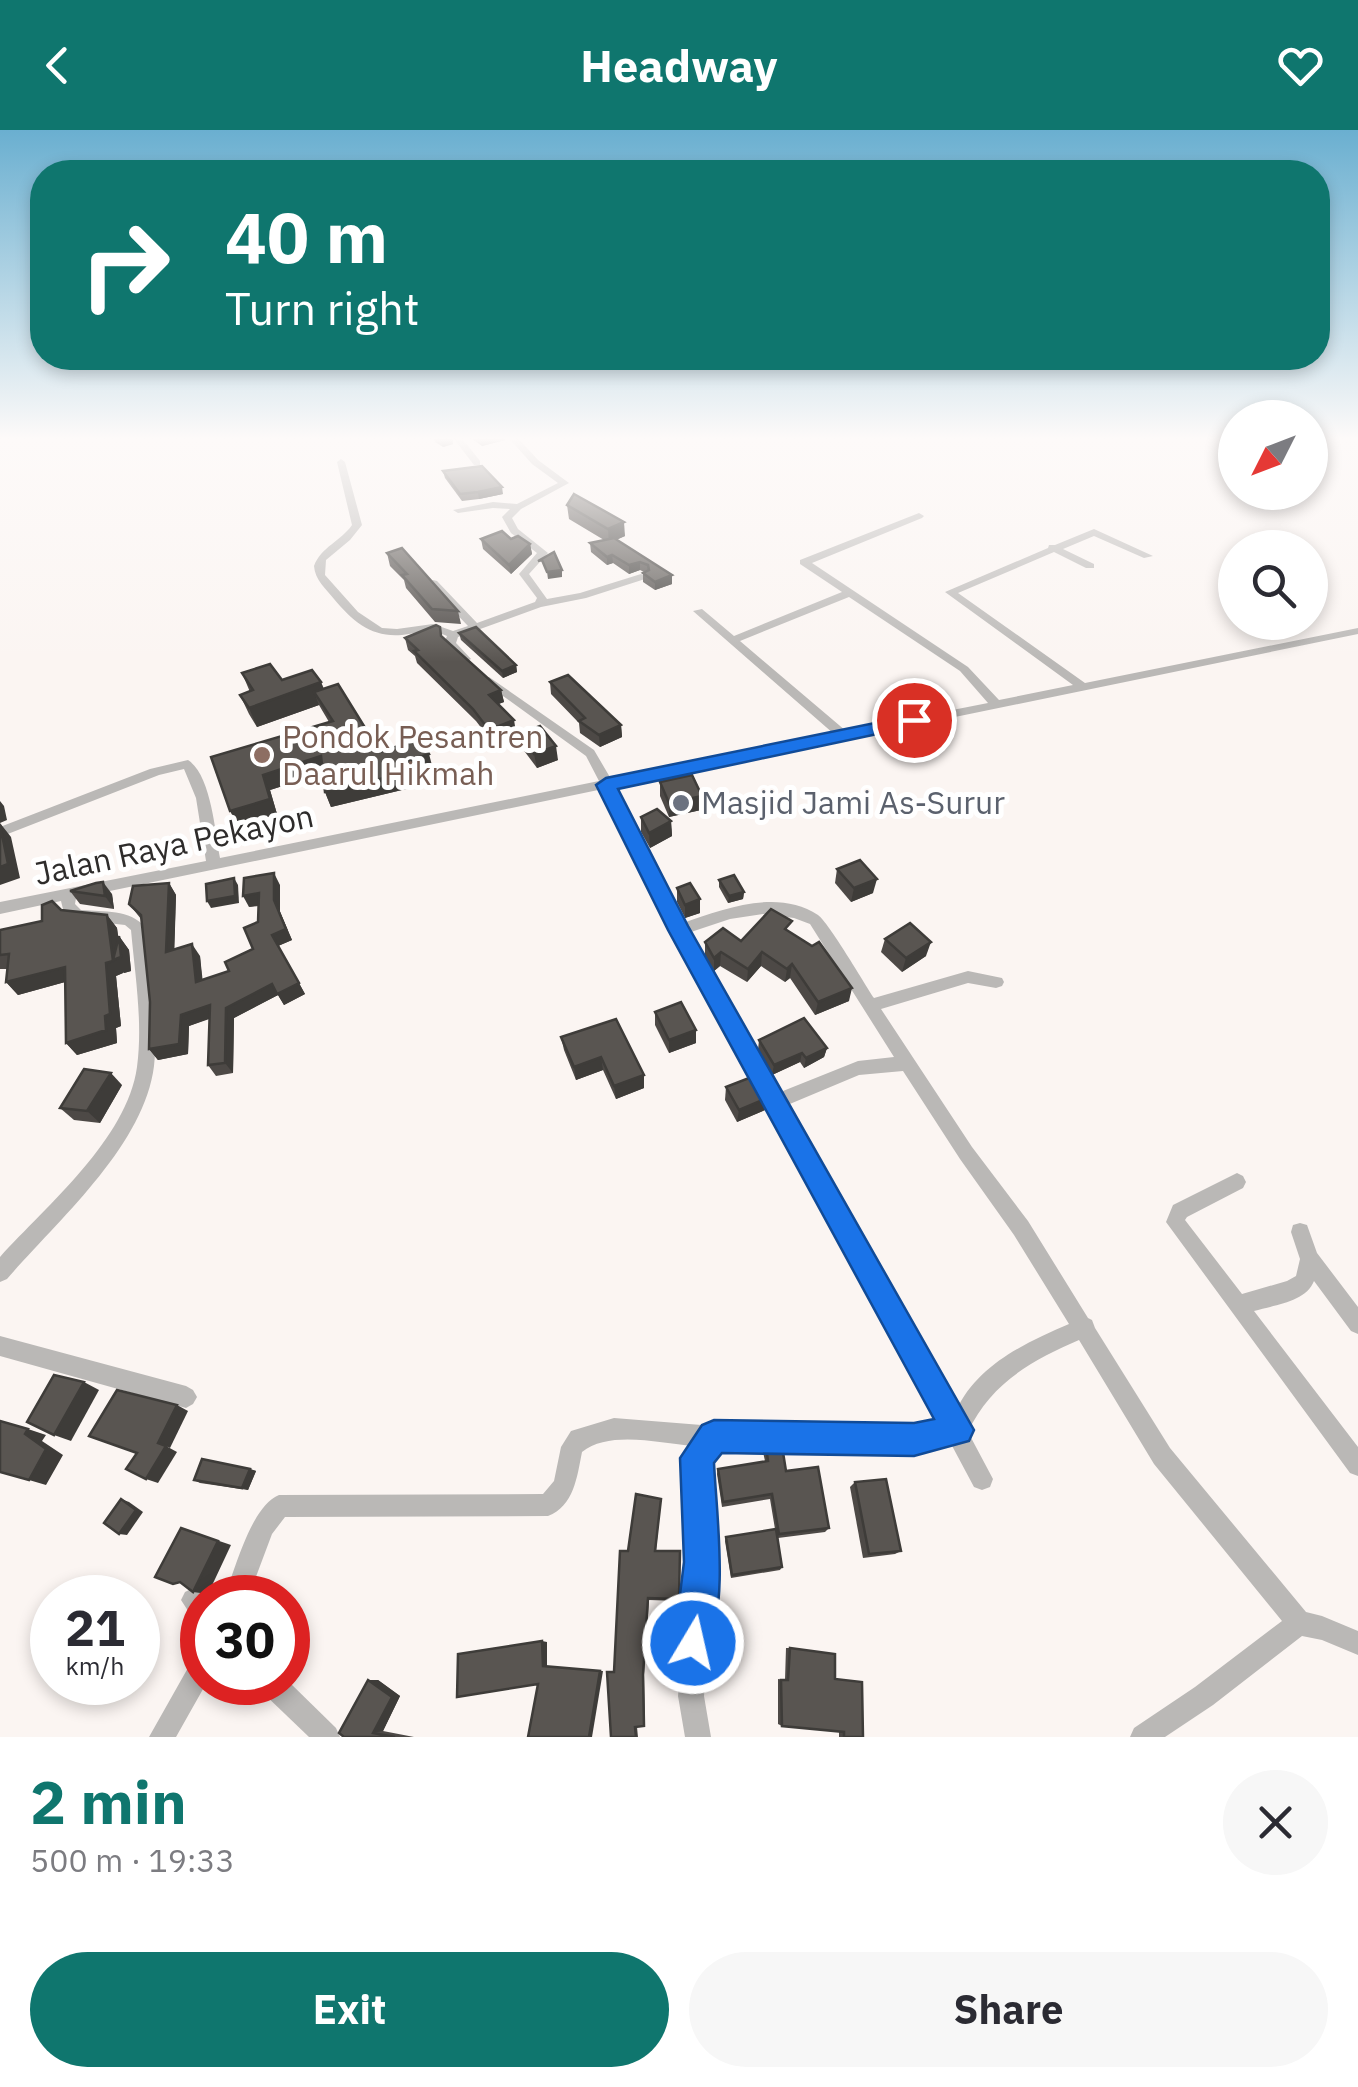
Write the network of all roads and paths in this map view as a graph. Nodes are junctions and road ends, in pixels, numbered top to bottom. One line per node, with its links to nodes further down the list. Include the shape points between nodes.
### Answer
1 (354, 512): 14 (street, via 358,525 318,560 320,574 372,628 392,634 438,627)
2 (513, 512): 10 (street, via 509,525 543,553 524,574 542,598)
3 (919, 516): 9 (street, via 804,562)
4 (1052, 546): 5 (street, via 1094,532); 6 (street); 18 (street, via 950,594)
5 (1148, 556)
6 (1090, 566)
7 (641, 577): 10 (street)
8 (433, 583): 12 (street)
9 (850, 593): 15 (street); 19 (street, via 964,669)
10 (539, 604): 12 (street)
11 (698, 611): 15 (street)
12 (475, 627): 14 (street)
13 (1358, 631): 18 (street, Jalan Raya Pekayon)
14 (453, 635): 16 (street, via 450,643)
15 (733, 640): 20 (street)
16 (470, 663)
17 (484, 676): 21 (street, via 590,753)
18 (1082, 686): 19 (street, Jalan Raya Pekayon)
19 (995, 703): 20 (street, Jalan Raya Pekayon)
20 (843, 735): 21 (street, Jalan Raya Pekayon)
21 (605, 782): 23 (street, Jalan Raya Pekayon); 26 (street)
22 (0, 832): 23 (street, via 185,764 203,798)
23 (214, 865): 24 (street, Jalan Raya Pekayon)
24 (69, 896): 25 (street, Jalan Raya Pekayon); 34 (street, via 77,915 138,927 147,1036 142,1087 118,1134)
25 (0, 908)
26 (679, 930): 28 (street, via 755,906 800,912 815,920); 30 (street)
27 (996, 982): 28 (street, via 968,976)
28 (870, 1006): 29 (street)
29 (907, 1063): 30 (street, via 858,1068); 37 (street)
30 (774, 1102): 40 (street)
31 (1237, 1182): 35 (street, via 1174,1219)
32 (1300, 1232): 33 (street)
33 (1310, 1258): 35 (street, via 1304,1282); 36 (street)
34 (0, 1272)
35 (1240, 1305): 42 (street)
36 (1358, 1324)
37 (1084, 1327): 40 (street, via 1002,1369 976,1392); 45 (street, via 1180,1481)
38 (0, 1346): 39 (street)
39 (186, 1397)
40 (958, 1430): 41 (street, via 914,1440); 43 (street)
41 (714, 1436): 44 (street, via 614,1429 586,1434 572,1447 564,1486 548,1505 279,1506); 52 (street, via 697,1458 702,1562 691,1696)
42 (1358, 1465)
43 (982, 1479)
44 (245, 1575)
45 (1298, 1623): 46 (street); 49 (street)
46 (1358, 1643)
47 (181, 1705): 50 (street)
48 (294, 1705): 51 (street)
49 (1158, 1733)
50 (162, 1737)
51 (327, 1737)
52 (698, 1737)

